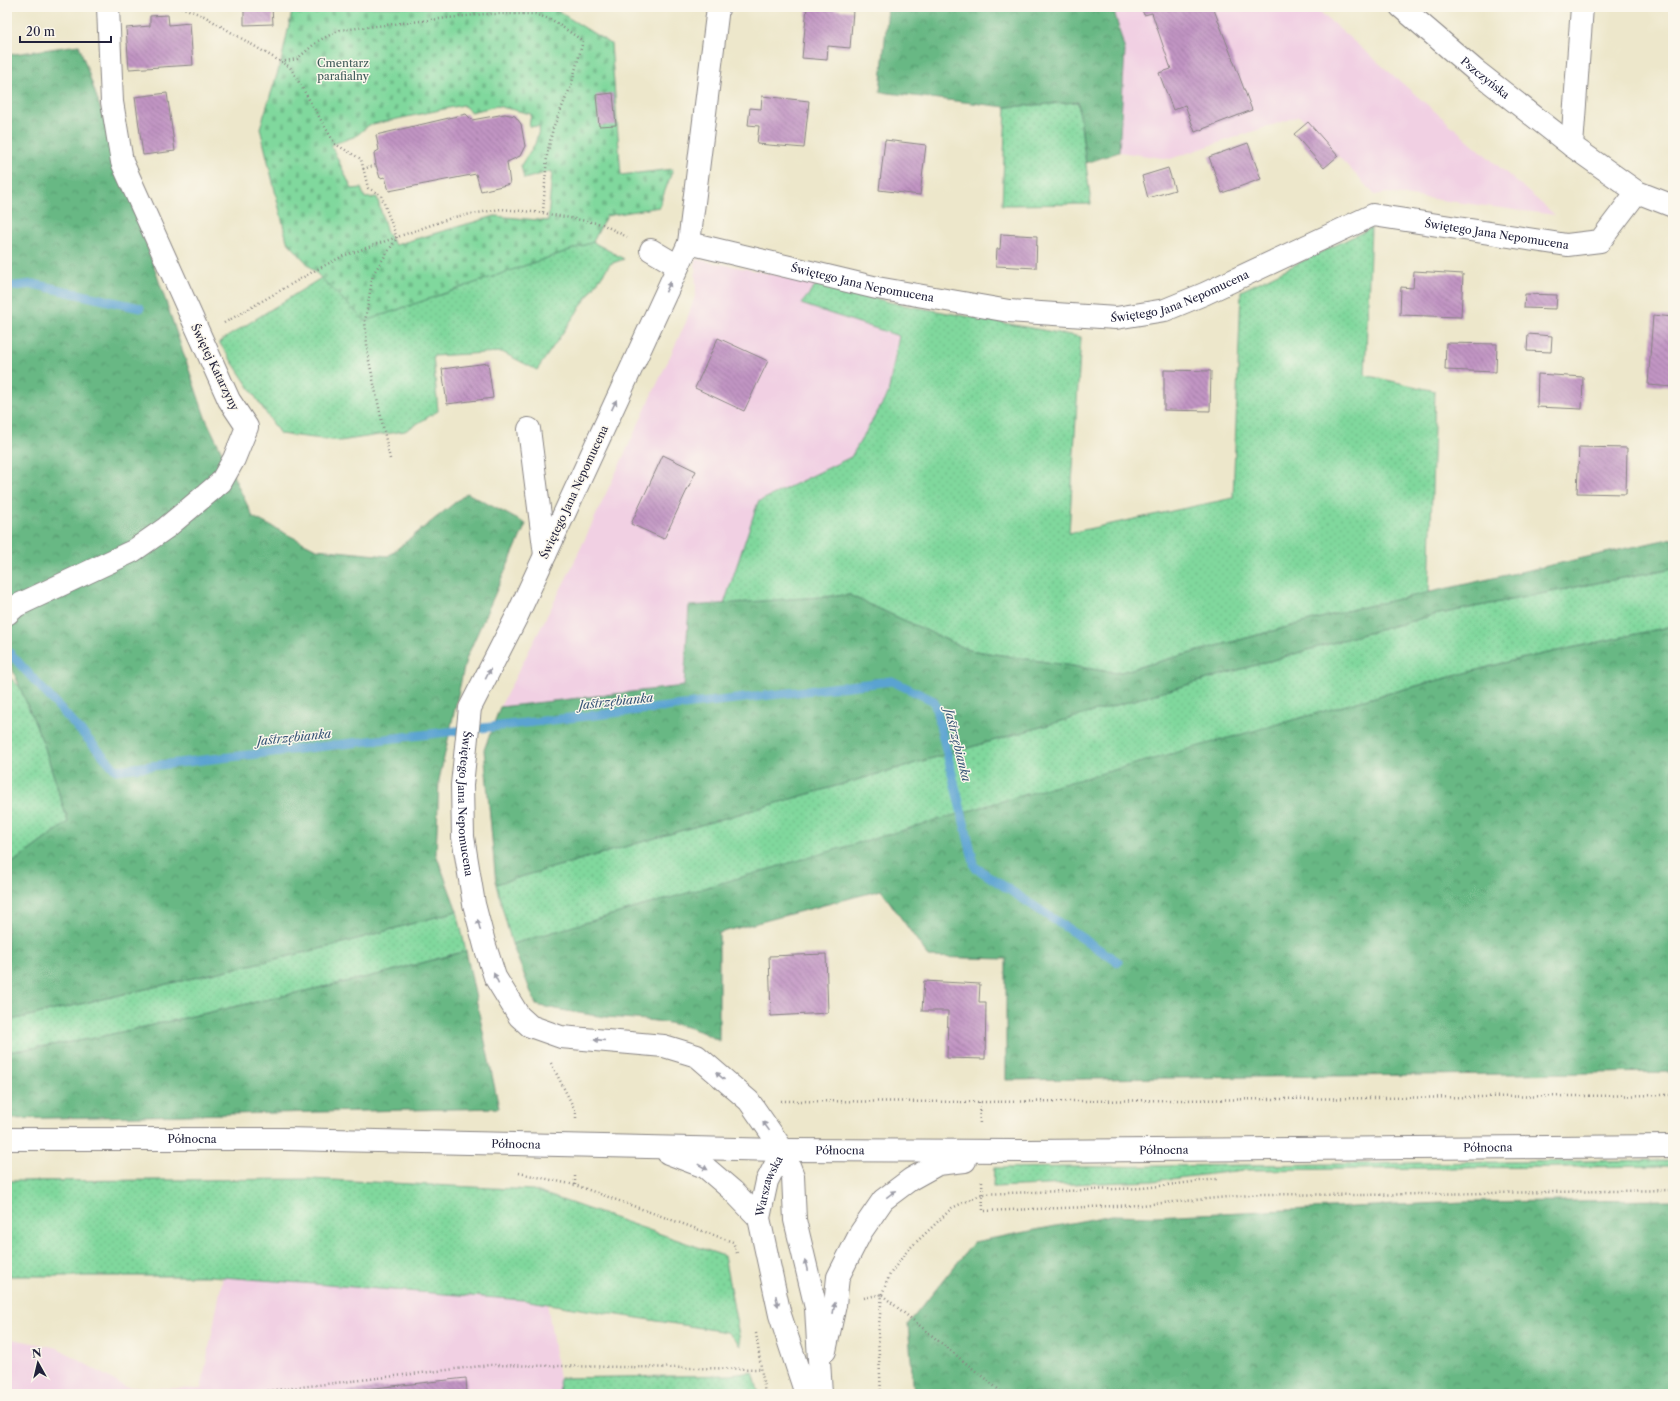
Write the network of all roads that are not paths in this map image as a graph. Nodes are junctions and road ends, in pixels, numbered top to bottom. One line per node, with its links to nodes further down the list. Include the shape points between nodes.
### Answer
1 (108, 7): 13 (street, Świętej Katarzyny, via 112,102 122,162 229,400 247,426 234,460 221,482 166,528 133,551 16,606)
2 (718, 7): 8 (street, Świętego Jana Nepomucena)
3 (1401, 7): 5 (street, Pszczyńska, via 1476,71)
4 (1582, 7): 5 (street)
5 (1572, 146): 6 (street, Pszczyńska)
6 (1637, 192): 7 (street, Pszczyńska); 8 (street, Świętego Jana Nepomucena, via 1600,241 1567,245 1373,214 1165,310 1116,318 1008,311 877,288)
7 (1673, 206)
8 (689, 243): 10 (street, Świętego Jana Nepomucena)
9 (651, 250): 10 (street)
10 (678, 266): 12 (street, Świętego Jana Nepomucena, one-way to 10)
11 (529, 429): 12 (street)
12 (545, 555): 17 (street, Świętego Jana Nepomucena, one-way to 12, via 749,1101 697,1056 664,1046 561,1037 530,1026 518,1016 495,977 474,904 464,837 462,785 470,708)
13 (7, 614)
14 (7, 1139): 16 (street, Północna, via 285,1139)
15 (1673, 1146): 18 (street, Północna)
16 (654, 1147): 17 (street, Północna); 19 (street, one-way to 19, via 705,1167)
17 (783, 1150): 18 (street, Północna); 19 (street, Warszawska, via 767,1181); 20 (street, Warszawska, one-way to 17, via 816,1308 795,1220 793,1176)
18 (1028, 1151): 20 (street, one-way to 18, via 838,1277 861,1232 883,1200 911,1179 938,1164 998,1158)
19 (759, 1218): 21 (street, Warszawska, one-way to 21, via 780,1315)
20 (820, 1384)
21 (806, 1394)

